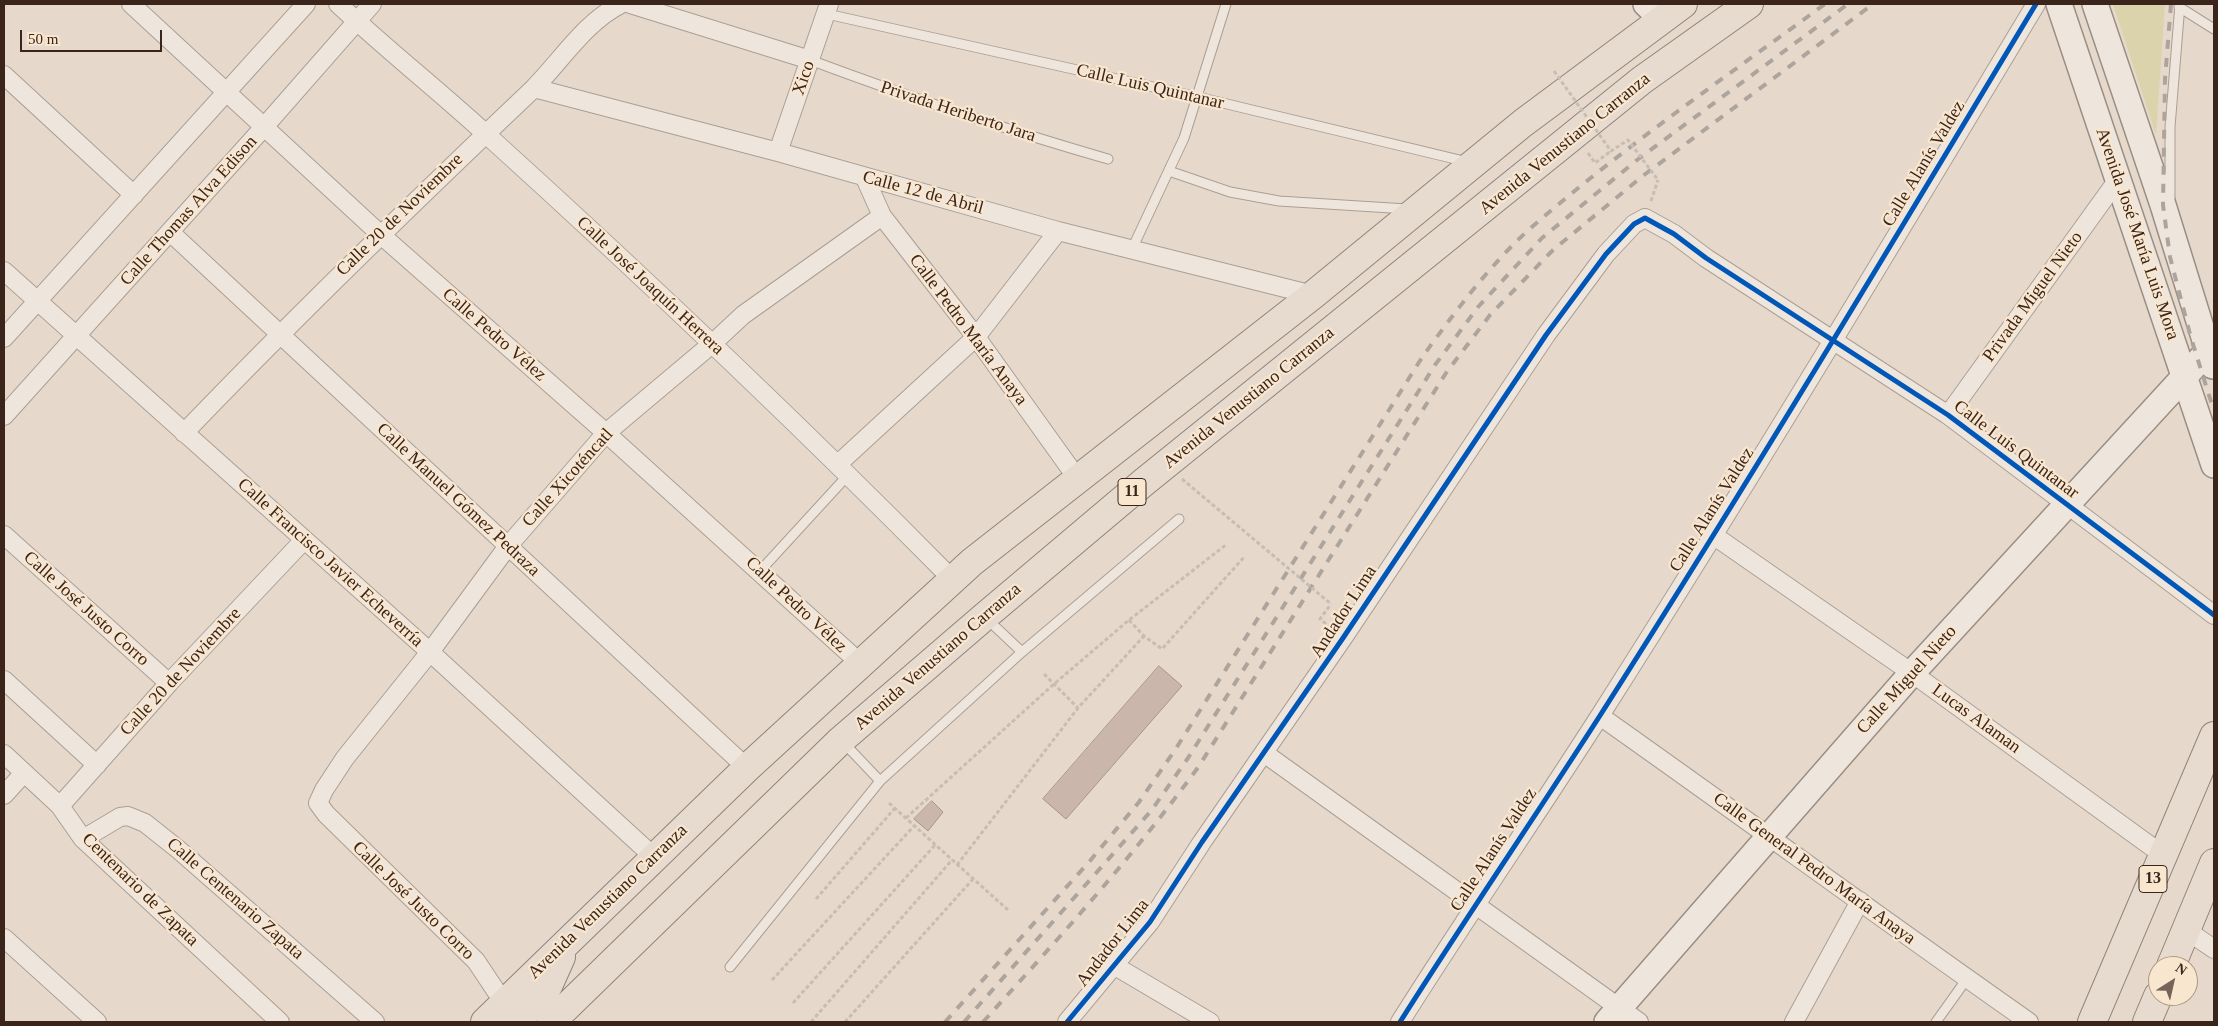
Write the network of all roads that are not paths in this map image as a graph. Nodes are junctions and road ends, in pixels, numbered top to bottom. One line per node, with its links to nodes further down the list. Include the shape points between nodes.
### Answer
1 (132, 4): 20 (street, Calle Pedro Vélez)
2 (306, 4): 20 (street)
3 (338, 4): 15 (street, Calle José Joaquín Herrera)
4 (372, 4): 15 (street, Calle Thomas Alva Edison)
5 (621, 4): 19 (street, Calle 20 de Noviembre, via 604,12)
6 (630, 4): 17 (street)
7 (1226, 4): 21 (lane)
8 (1750, 4): 66 (main road, Avenida Venustiano Carranza / 11, via 1634,86 1144,482)
9 (2036, 4): 46 (street, Calle Alanís Valdez)
10 (2059, 4): 29 (street, Avenida José María Luis Mora)
11 (2095, 4): 34 (street, Avenida José María Luis Mora)
12 (2180, 5): 16 (lane); 34 (lane, via 2170,127)
13 (828, 9): 17 (street, Xico); 21 (lane, Calle Luis Quintanar)
14 (1666, 9): 26 (main road, Avenida Venustiano Carranza / 11)
15 (357, 22): 22 (street, Calle Thomas Alva Edison); 23 (street, Calle José Joaquín Herrera)
16 (2214, 29)
17 (810, 60): 24 (street, Xico); 25 (lane, Privada Heriberto Jara, via 1006,130)
18 (4, 75): 30 (street)
19 (534, 88): 23 (street, Calle 20 de Noviembre); 24 (street, Calle 12 de Abril)
20 (228, 93): 22 (street, Calle Pedro Vélez); 30 (street)
21 (1198, 97): 26 (lane, Calle Luis Quintanar); 27 (lane)
22 (264, 127): 36 (street, Calle Thomas Alva Edison); 37 (street, Calle Pedro Vélez)
23 (485, 133): 37 (street, Calle 20 de Noviembre); 47 (street, Calle José Joaquín Herrera)
24 (778, 152): 28 (street, Calle 12 de Abril)
25 (1108, 159)
26 (1473, 163): 31 (main road, Avenida Venustiano Carranza / 11)
27 (1169, 171): 31 (lane, via 1230,192 1279,201); 38 (lane)
28 (865, 178): 32 (street, Calle Pedro María Anaya); 35 (street, Calle 12 de Abril)
29 (2119, 178): 49 (street, Avenida José María Luis Mora); 51 (street, Privada Miguel Nieto)
30 (134, 195): 41 (street)
31 (1415, 210): 40 (main road, Avenida Venustiano Carranza / 11)
32 (882, 216): 44 (street, Calle Pedro María Anaya); 47 (street, Calle Xicoténcatl, via 743,315)
33 (1645, 218): 46 (street, Calle Luis Quintanar); 76 (street, Andador Lima, via 1634,224 1611,248 1546,335)
34 (2170, 228): 48 (street, Avenida José María Luis Mora)
35 (1058, 231): 38 (street, Calle 12 de Abril); 44 (street)
36 (170, 232): 42 (street, Calle Manuel Gómez Pedraza); 43 (street, Calle Thomas Alva Edison)
37 (380, 234): 42 (street, Calle 20 de Noviembre); 53 (street, Calle Pedro Vélez)
38 (1132, 249): 40 (street, Calle 12 de Abril)
39 (4, 272): 41 (street, Calle Francisco Javier Echeverría)
40 (1313, 295): 56 (main road, Avenida Venustiano Carranza / 11)
41 (37, 301): 43 (street, Calle Francisco Javier Echeverría); 45 (street)
42 (278, 334): 52 (street, Calle 20 de Noviembre); 62 (street, Calle Manuel Gómez Pedraza)
43 (75, 337): 50 (street, Calle Thomas Alva Edison); 52 (street, Calle Francisco Javier Echeverría)
44 (976, 337): 55 (street); 56 (street, Calle Pedro María Anaya)
45 (4, 338)
46 (1834, 340): 51 (street, Calle Luis Quintanar); 59 (street, Calle Alanís Valdez)
47 (713, 343): 53 (street, Calle Xicoténcatl); 55 (street, Calle José Joaquín Herrera)
48 (2212, 355): 49 (street, Calle Miguel Nieto)
49 (2184, 375): 54 (street, Avenida José María Luis Mora); 57 (street, Calle Miguel Nieto)
50 (4, 416)
51 (1948, 416): 57 (street, Calle Luis Quintanar)
52 (184, 433): 61 (street, Calle Francisco Javier Echeverría)
53 (606, 433): 62 (street, Calle Xicoténcatl); 63 (street, Calle Pedro Vélez)
54 (2214, 465)
55 (844, 469): 63 (lane); 64 (street, Calle José Joaquín Herrera)
56 (1077, 478): 64 (main road, Avenida Venustiano Carranza / 11)
57 (2066, 504): 65 (street, Calle Luis Quintanar); 70 (street, Calle Miguel Nieto)
58 (1179, 519): 68 (lane)
59 (1713, 534): 70 (street, Lucas Alaman); 73 (street, Calle Alanís Valdez)
60 (4, 535): 72 (street, Calle José Justo Corro)
61 (304, 540): 67 (street, Calle Francisco Javier Echeverría); 72 (street, Calle 20 de Noviembre)
62 (508, 546): 67 (street, Calle Xicoténcatl); 79 (street, Calle Manuel Gómez Pedraza)
63 (760, 571): 69 (street, Calle Pedro Vélez)
64 (952, 579): 69 (main road, Avenida Venustiano Carranza / 11)
65 (2214, 615)
66 (984, 616): 68 (lane); 75 (main road, Avenida Venustiano Carranza / 11)
67 (430, 652): 83 (street, Calle Xicoténcatl, via 345,758); 88 (street, Calle Francisco Javier Echeverría)
68 (1022, 652): 81 (lane)
69 (860, 663): 79 (main road, Avenida Venustiano Carranza / 11)
70 (1912, 672): 85 (street, Calle Miguel Nieto); 87 (street, Lucas Alaman)
71 (4, 680): 78 (street)
72 (169, 683): 78 (street, Calle 20 de Noviembre)
73 (1600, 716): 85 (street, Calle General Pedro María Anaya); 91 (street, Calle Alanís Valdez)
74 (2214, 736): 87 (main road, 13)
75 (841, 740): 81 (lane); 106 (main road, Avenida Venustiano Carranza / 11)
76 (1264, 753): 91 (street); 96 (street, Andador Lima, via 1150,922)
77 (4, 754): 80 (street, Centenario de Zapata)
78 (97, 764): 84 (street, Calle 20 de Noviembre)
79 (748, 768): 88 (main road, Avenida Venustiano Carranza / 11)
80 (24, 773): 82 (street); 84 (street, Centenario de Zapata)
81 (880, 781): 97 (lane)
82 (4, 795)
83 (318, 803): 100 (street, Calle José Justo Corro, via 339,828 476,961)
84 (60, 806): 86 (street, Centenario de Zapata)
85 (1769, 836): 90 (street, Calle General Pedro María Anaya); 101 (street, Calle Miguel Nieto)
86 (83, 838): 103 (street, Centenario de Zapata); 104 (street, Calle Centenario Zapata, via 120,817 128,816 144,823)
87 (2163, 855): 113 (main road, 13)
88 (654, 857): 100 (main road, Avenida Venustiano Carranza / 11, via 566,942)
89 (2214, 863): 92 (main road)
90 (1860, 901): 98 (street, Calle General Pedro María Anaya); 110 (street)
91 (1475, 904): 101 (street); 109 (street, Calle Alanís Valdez)
92 (2186, 930): 94 (street); 95 (main road)
93 (4, 938): 102 (street)
94 (2214, 949)
95 (2175, 956)
96 (1115, 966): 107 (street, Andador Lima); 108 (street)
97 (730, 967)
98 (1966, 980): 111 (lane); 112 (street, Calle General Pedro María Anaya)
99 (2154, 1006): 114 (main road)
100 (511, 1013): 105 (main road, Avenida Venustiano Carranza / 11)
101 (1622, 1018)
102 (97, 1022)
103 (280, 1022)
104 (375, 1022)
105 (485, 1022)
106 (552, 1022)
107 (1067, 1022)
108 (1210, 1022)
109 (1400, 1022)
110 (1794, 1022)
111 (1936, 1022)
112 (2029, 1022)
113 (2092, 1022)
114 (2147, 1022)

